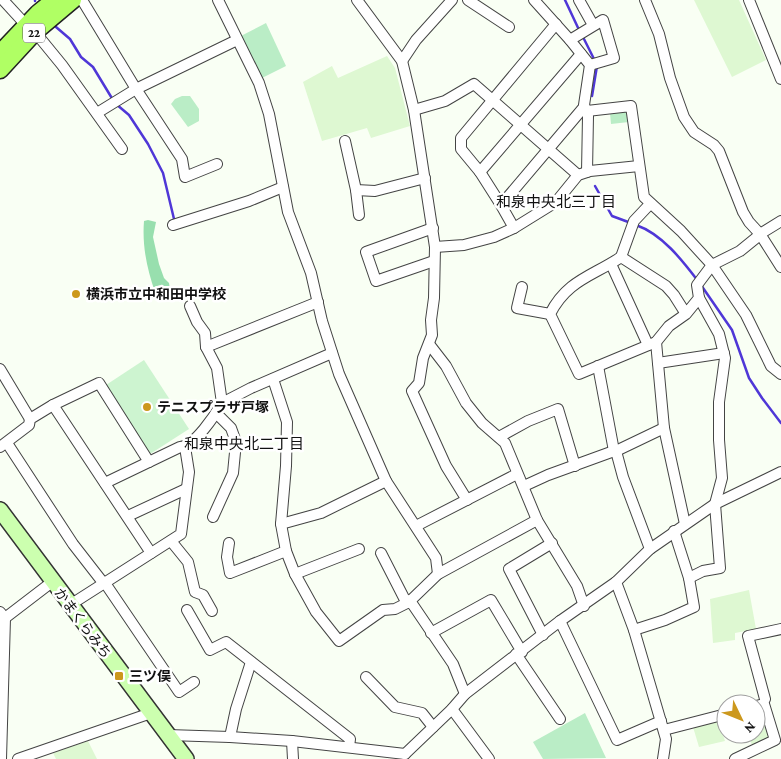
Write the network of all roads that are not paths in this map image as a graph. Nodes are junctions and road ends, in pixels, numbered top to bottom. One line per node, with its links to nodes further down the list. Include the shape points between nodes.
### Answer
1 (3, 0): 15 (street)
2 (54, 0): 15 (main road, 22)
3 (73, 0): 15 (main road, 22)
4 (82, 0): 24 (street)
5 (218, 0): 17 (street)
6 (357, 0): 20 (street)
7 (452, 0): 20 (street)
8 (468, 0): 14 (street)
9 (534, 0): 13 (street)
10 (579, 0): 16 (street)
11 (645, 0): 47 (street, via 688,126 719,151 743,212)
12 (749, 0): 23 (street)
13 (556, 24): 16 (street); 25 (street)
14 (509, 27)
15 (30, 29): 18 (main road, 22); 22 (main road, 22); 28 (street, via 62,65)
16 (581, 33): 19 (street); 21 (street, via 603,20 614,58)
17 (237, 40): 24 (street); 38 (street, via 264,96)
18 (0, 53)
19 (581, 54): 21 (street); 29 (street)
20 (402, 61): 26 (street)
21 (595, 64): 27 (street)
22 (0, 70)
23 (781, 79)
24 (136, 89): 28 (street); 33 (street, via 182,159 185,177)
25 (493, 101): 26 (street, via 474,84 445,101); 29 (street); 35 (street, via 461,138 462,149)
26 (414, 110): 37 (street)
27 (589, 110): 32 (street); 34 (street, via 631,106); 36 (street)
28 (97, 113): 31 (street)
29 (521, 125): 32 (street); 35 (street)
30 (345, 141): 39 (street)
31 (122, 149)
32 (549, 149): 36 (street); 41 (street)
33 (217, 164)
34 (639, 166): 36 (street); 40 (street, via 644,197)
35 (480, 172): 41 (street)
36 (588, 172): 46 (street, via 577,178 556,202)
37 (425, 178): 39 (street, via 375,191); 45 (street)
38 (283, 187): 44 (street); 56 (street)
39 (356, 190): 42 (street)
40 (650, 204): 49 (street, via 633,224); 52 (street)
41 (501, 205): 46 (street)
42 (359, 215)
43 (781, 222): 47 (street)
44 (173, 225)
45 (433, 228): 48 (street); 50 (street, via 366,252 376,281)
46 (514, 228): 48 (street, via 464,245)
47 (760, 234): 52 (street, via 740,251); 53 (street)
48 (435, 247): 50 (street)
49 (621, 257): 51 (street); 59 (street, via 666,286)
50 (434, 261): 61 (street)
51 (611, 264): 58 (street, via 566,290); 60 (street)
52 (712, 265): 55 (street, via 700,281); 67 (street, via 746,315 771,366)
53 (781, 267)
54 (522, 287): 58 (street, via 517,308)
55 (699, 298): 59 (street); 64 (street, via 719,334)
56 (318, 302): 62 (street); 63 (street)
57 (190, 306): 62 (street)
58 (550, 314): 66 (street, via 579,374)
59 (686, 314): 60 (street)
60 (652, 343): 65 (street); 66 (street)
61 (429, 344): 75 (street, via 446,366 466,403); 87 (street, via 419,383 412,390 446,466)
62 (208, 346): 70 (street)
63 (332, 353): 69 (street); 83 (street)
64 (724, 353): 65 (street); 88 (street, via 719,402 722,478)
65 (658, 363): 74 (street)
66 (598, 366): 78 (street)
67 (781, 374)
68 (2, 376): 73 (street)
69 (273, 379): 70 (street); 93 (street, via 287,422)
70 (226, 401): 72 (street)
71 (53, 405): 73 (street); 79 (street, via 99,383); 84 (street)
72 (216, 413): 77 (street); 91 (street, via 231,428 236,442 233,473)
73 (30, 419): 76 (street, via 29,425)
74 (664, 428): 78 (street); 94 (street)
75 (499, 437): 80 (street, via 528,420 558,409); 82 (street, via 505,443)
76 (4, 445): 110 (street, via 73,544)
77 (185, 447): 79 (street); 86 (street, via 190,472)
78 (615, 451): 80 (street); 101 (street)
79 (149, 462): 84 (street)
80 (575, 466): 85 (street)
81 (781, 472): 88 (street)
82 (517, 474): 85 (street); 87 (street)
83 (386, 480): 93 (street, via 321,513); 95 (street)
84 (105, 483): 90 (street)
85 (524, 486): 92 (street)
86 (186, 489): 90 (street); 97 (street, via 181,534)
87 (467, 500): 95 (street)
88 (715, 504): 94 (street); 107 (street, via 720,568)
89 (0, 510): 108 (main road, かまくらみち)
90 (128, 516): 103 (street)
91 (212, 517)
92 (537, 520): 99 (street); 106 (street)
93 (281, 524): 102 (street)
94 (685, 524): 96 (street)
95 (416, 526): 106 (street, via 436,558)
96 (674, 532): 101 (street); 107 (street)
97 (171, 541): 103 (street); 115 (street, via 188,562 195,592 203,595)
98 (229, 543): 102 (street, via 227,566 230,573)
99 (552, 543): 113 (street); 121 (street, via 509,569)
100 (359, 548): 105 (street)
101 (650, 549): 109 (street)
102 (286, 551): 105 (street)
103 (151, 553): 110 (street)
104 (381, 553): 111 (street)
105 (295, 574): 111 (street, via 316,612 339,641 383,610 395,609)
106 (438, 574): 111 (street)
107 (689, 578): 119 (street, via 694,607)
108 (52, 582): 112 (main road, かまくらみち); 116 (street)
109 (616, 582): 113 (street); 119 (street)
110 (105, 583): 112 (street); 125 (street, via 179,692)
111 (409, 602): 120 (street)
112 (70, 605): 130 (main road, かまくらみち)
113 (584, 606): 117 (street)
114 (188, 610): 123 (street, via 210,650 226,642)
115 (212, 611)
116 (3, 615): 142 (street)
117 (560, 621): 121 (street); 133 (street, via 618,740)
118 (781, 629): 127 (street, via 748,636)
119 (634, 630): 133 (street)
120 (431, 633): 122 (street, via 491,600); 126 (street, via 453,664)
121 (543, 635): 122 (street)
122 (519, 653): 126 (street); 132 (street)
123 (251, 662): 136 (street); 138 (street, via 350,739)
124 (366, 677): 134 (street, via 396,707 422,713)
125 (194, 682)
126 (465, 694): 128 (street)
127 (764, 694)
128 (452, 709): 134 (street); 145 (street)
129 (766, 711): 147 (street, via 775,740)
130 (151, 713): 135 (main road, かまくらみち); 143 (street)
131 (716, 716): 133 (street)
132 (560, 719)
133 (662, 726): 146 (street, via 666,739)
134 (433, 727): 141 (street)
135 (168, 735): 136 (street); 144 (main road, かまくらみち)
136 (230, 737): 137 (street)
137 (292, 741): 138 (street); 140 (street)
138 (349, 747): 139 (street)
139 (367, 755): 141 (street)
140 (290, 757)
141 (407, 757)
142 (1, 759)
143 (18, 759)
144 (186, 759)
145 (489, 759)
146 (663, 759)
147 (735, 759)

